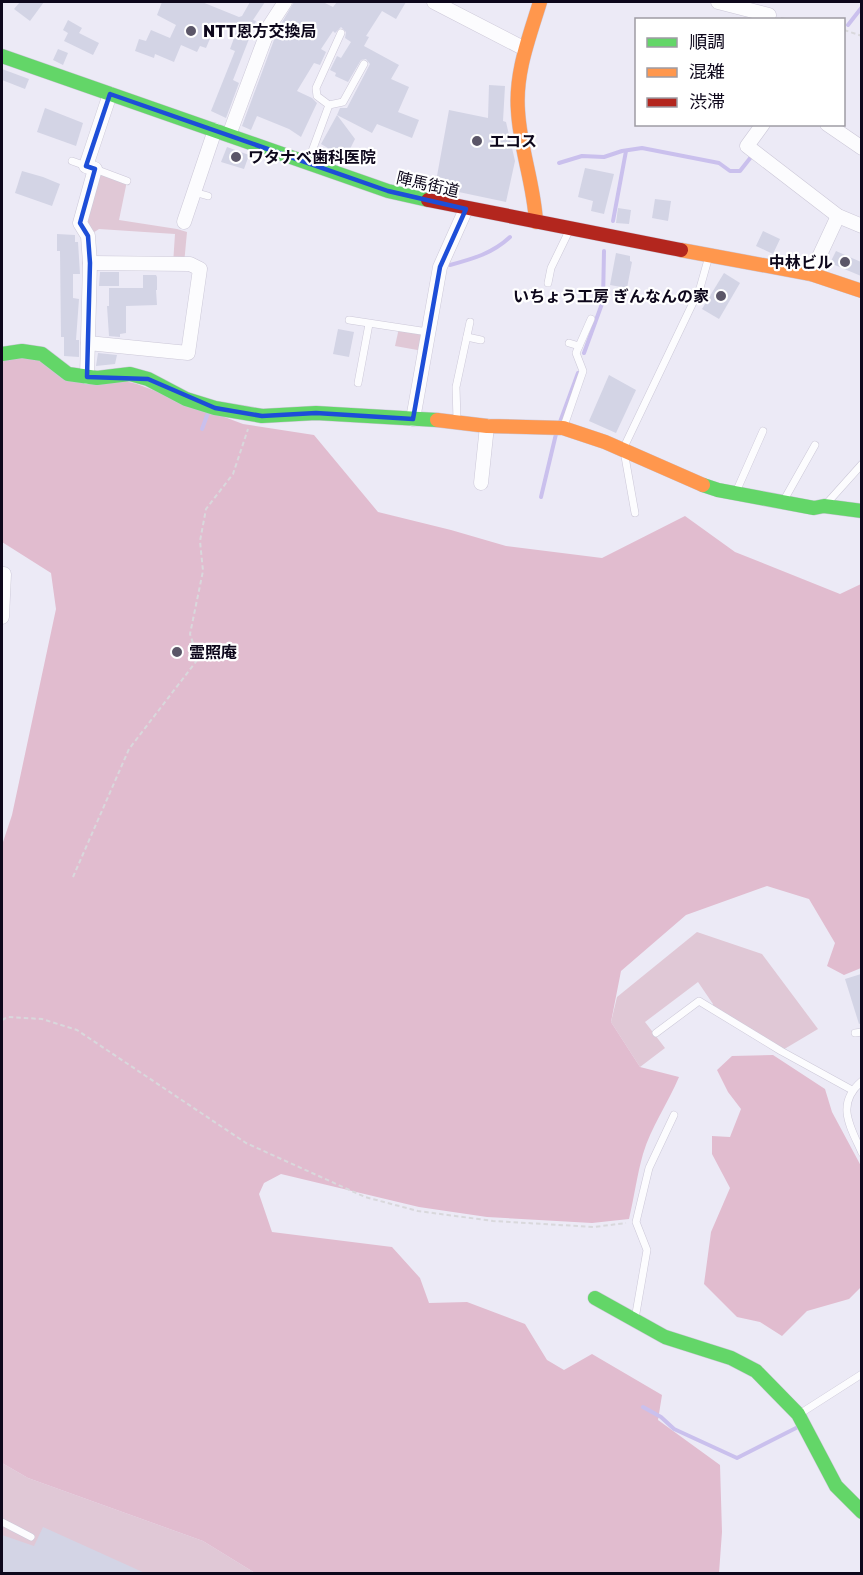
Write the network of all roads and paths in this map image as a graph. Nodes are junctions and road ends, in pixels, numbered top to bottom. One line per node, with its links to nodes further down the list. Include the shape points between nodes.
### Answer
1 (285, 2): 16 (street, via 270,25)
2 (434, 2): 9 (street)
3 (540, 2): 9 (street)
4 (718, 2): 5 (street)
5 (769, 15)
6 (845, 31): 8 (path)
7 (341, 33): 13 (lane, via 316,88 317,96)
8 (861, 36)
9 (525, 49): 24 (street, via 519,74 518,112 536,201)
10 (2, 56): 12 (street, 陣馬街道)
11 (364, 64): 13 (lane, via 343,102)
12 (110, 94): 16 (street, 陣馬街道); 19 (street)
13 (329, 105): 18 (lane)
14 (762, 126): 22 (street, via 747,146)
15 (831, 126): 17 (street)
16 (222, 133): 18 (street, 陣馬街道); 23 (street, via 201,194)
17 (861, 148)
18 (308, 163): 21 (street, 陣馬街道, via 388,191)
19 (84, 165): 20 (lane); 28 (street, via 80,223 88,236)
20 (127, 181)
21 (466, 209): 24 (street, 陣馬街道); 36 (street, via 440,267)
22 (838, 216): 25 (street); 29 (street)
23 (184, 222)
24 (536, 222): 26 (street, 陣馬街道)
25 (861, 226)
26 (570, 229): 27 (street, 陣馬街道); 30 (lane)
27 (710, 254): 29 (street, 陣馬街道); 52 (lane, via 700,288)
28 (90, 263): 39 (street); 39 (street, via 190,264 200,269 188,353)
29 (811, 274): 31 (street, 陣馬街道)
30 (548, 283)
31 (861, 291)
32 (591, 319): 41 (lane)
33 (349, 320): 35 (lane)
34 (470, 322): 37 (lane)
35 (369, 324): 36 (lane); 44 (lane)
36 (428, 332): 46 (street)
37 (467, 337): 38 (lane); 47 (lane, via 456,387)
38 (481, 340)
39 (88, 343): 43 (street)
40 (569, 343): 41 (lane)
41 (579, 346): 49 (lane, via 576,353 583,371)
42 (2, 354): 43 (street, via 42,354 68,374)
43 (87, 377): 45 (street, via 130,374 186,399)
44 (358, 383)
45 (252, 414): 46 (street); 62 (path, via 233,474 206,509 200,541 203,571 190,634 198,659 129,749)
46 (413, 419): 47 (street)
47 (457, 422): 48 (street)
48 (487, 426): 49 (street); 54 (street)
49 (563, 428): 52 (street)
50 (764, 431): 55 (lane)
51 (814, 445): 56 (lane)
52 (624, 451): 55 (street, via 692,481); 59 (lane)
53 (861, 464): 57 (lane)
54 (481, 483)
55 (736, 494): 56 (street)
56 (783, 502): 57 (street)
57 (824, 506): 58 (street)
58 (861, 511)
59 (635, 513)
60 (2, 574): 61 (street)
61 (2, 617)
62 (73, 877)
63 (2, 1020): 69 (path, via 42,1019 77,1030 246,1143 365,1197 418,1211 493,1221 594,1227)
64 (656, 1033): 66 (lane, via 699,1001)
65 (861, 1081): 66 (lane)
66 (852, 1090): 68 (lane, via 846,1119)
67 (674, 1115): 69 (lane, via 649,1168)
68 (861, 1152)
69 (636, 1222): 71 (lane, via 647,1250)
70 (595, 1298): 71 (street)
71 (635, 1320): 73 (street, via 649,1330 733,1357 753,1368)
72 (861, 1374): 73 (lane)
73 (798, 1414): 74 (street, via 836,1486)
74 (861, 1512)
75 (2, 1522): 76 (lane)
76 (31, 1537)

